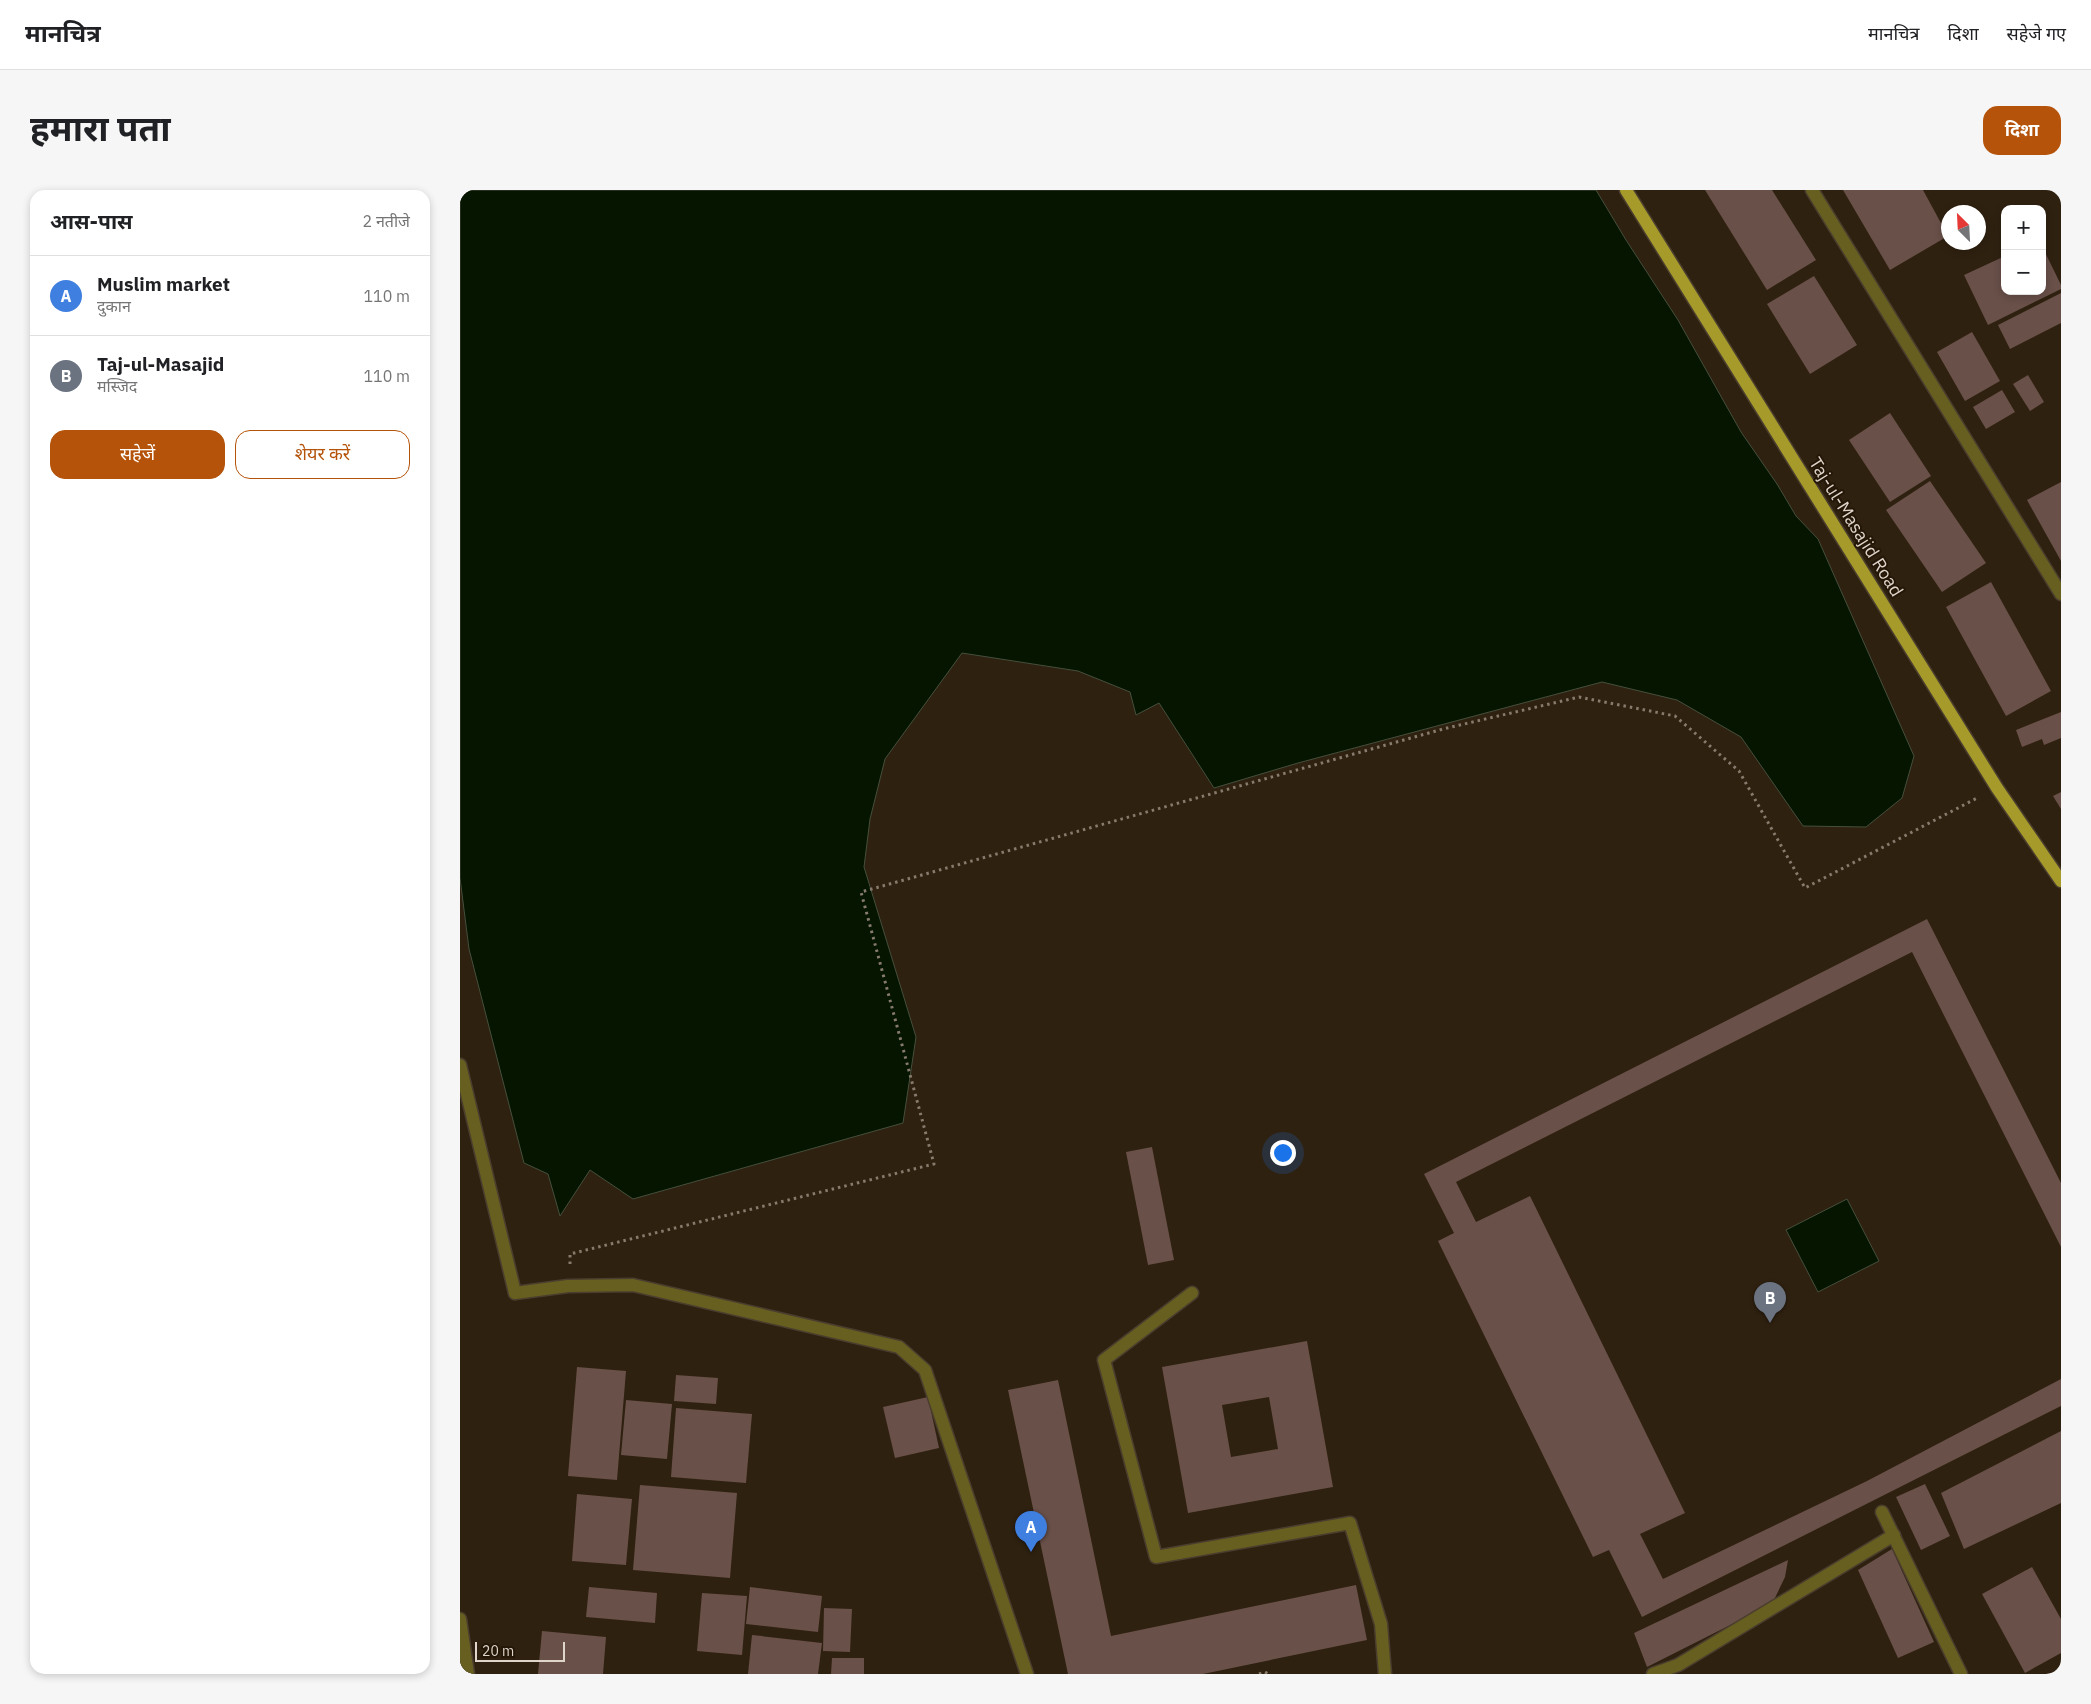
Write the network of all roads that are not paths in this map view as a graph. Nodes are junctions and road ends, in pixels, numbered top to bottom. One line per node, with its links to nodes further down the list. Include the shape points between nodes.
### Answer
1 (1626, 190): 4 (main road, Taj-ul-Masajid Road, via 1997,788)
2 (1812, 190): 3 (street)
3 (2061, 594)
4 (2061, 880)
5 (460, 1065): 12 (street, via 515,1293 568,1286 633,1285 899,1347 924,1370)
6 (1192, 1293): 13 (street, via 1104,1360 1156,1557 1350,1523 1381,1624)
7 (1882, 1512): 8 (street)
8 (1894, 1535): 10 (street); 15 (street)
9 (460, 1619): 11 (street)
10 (1677, 1671): 14 (street)
11 (468, 1674)
12 (1027, 1674)
13 (1385, 1674)
14 (1653, 1674)
15 (1961, 1674)

